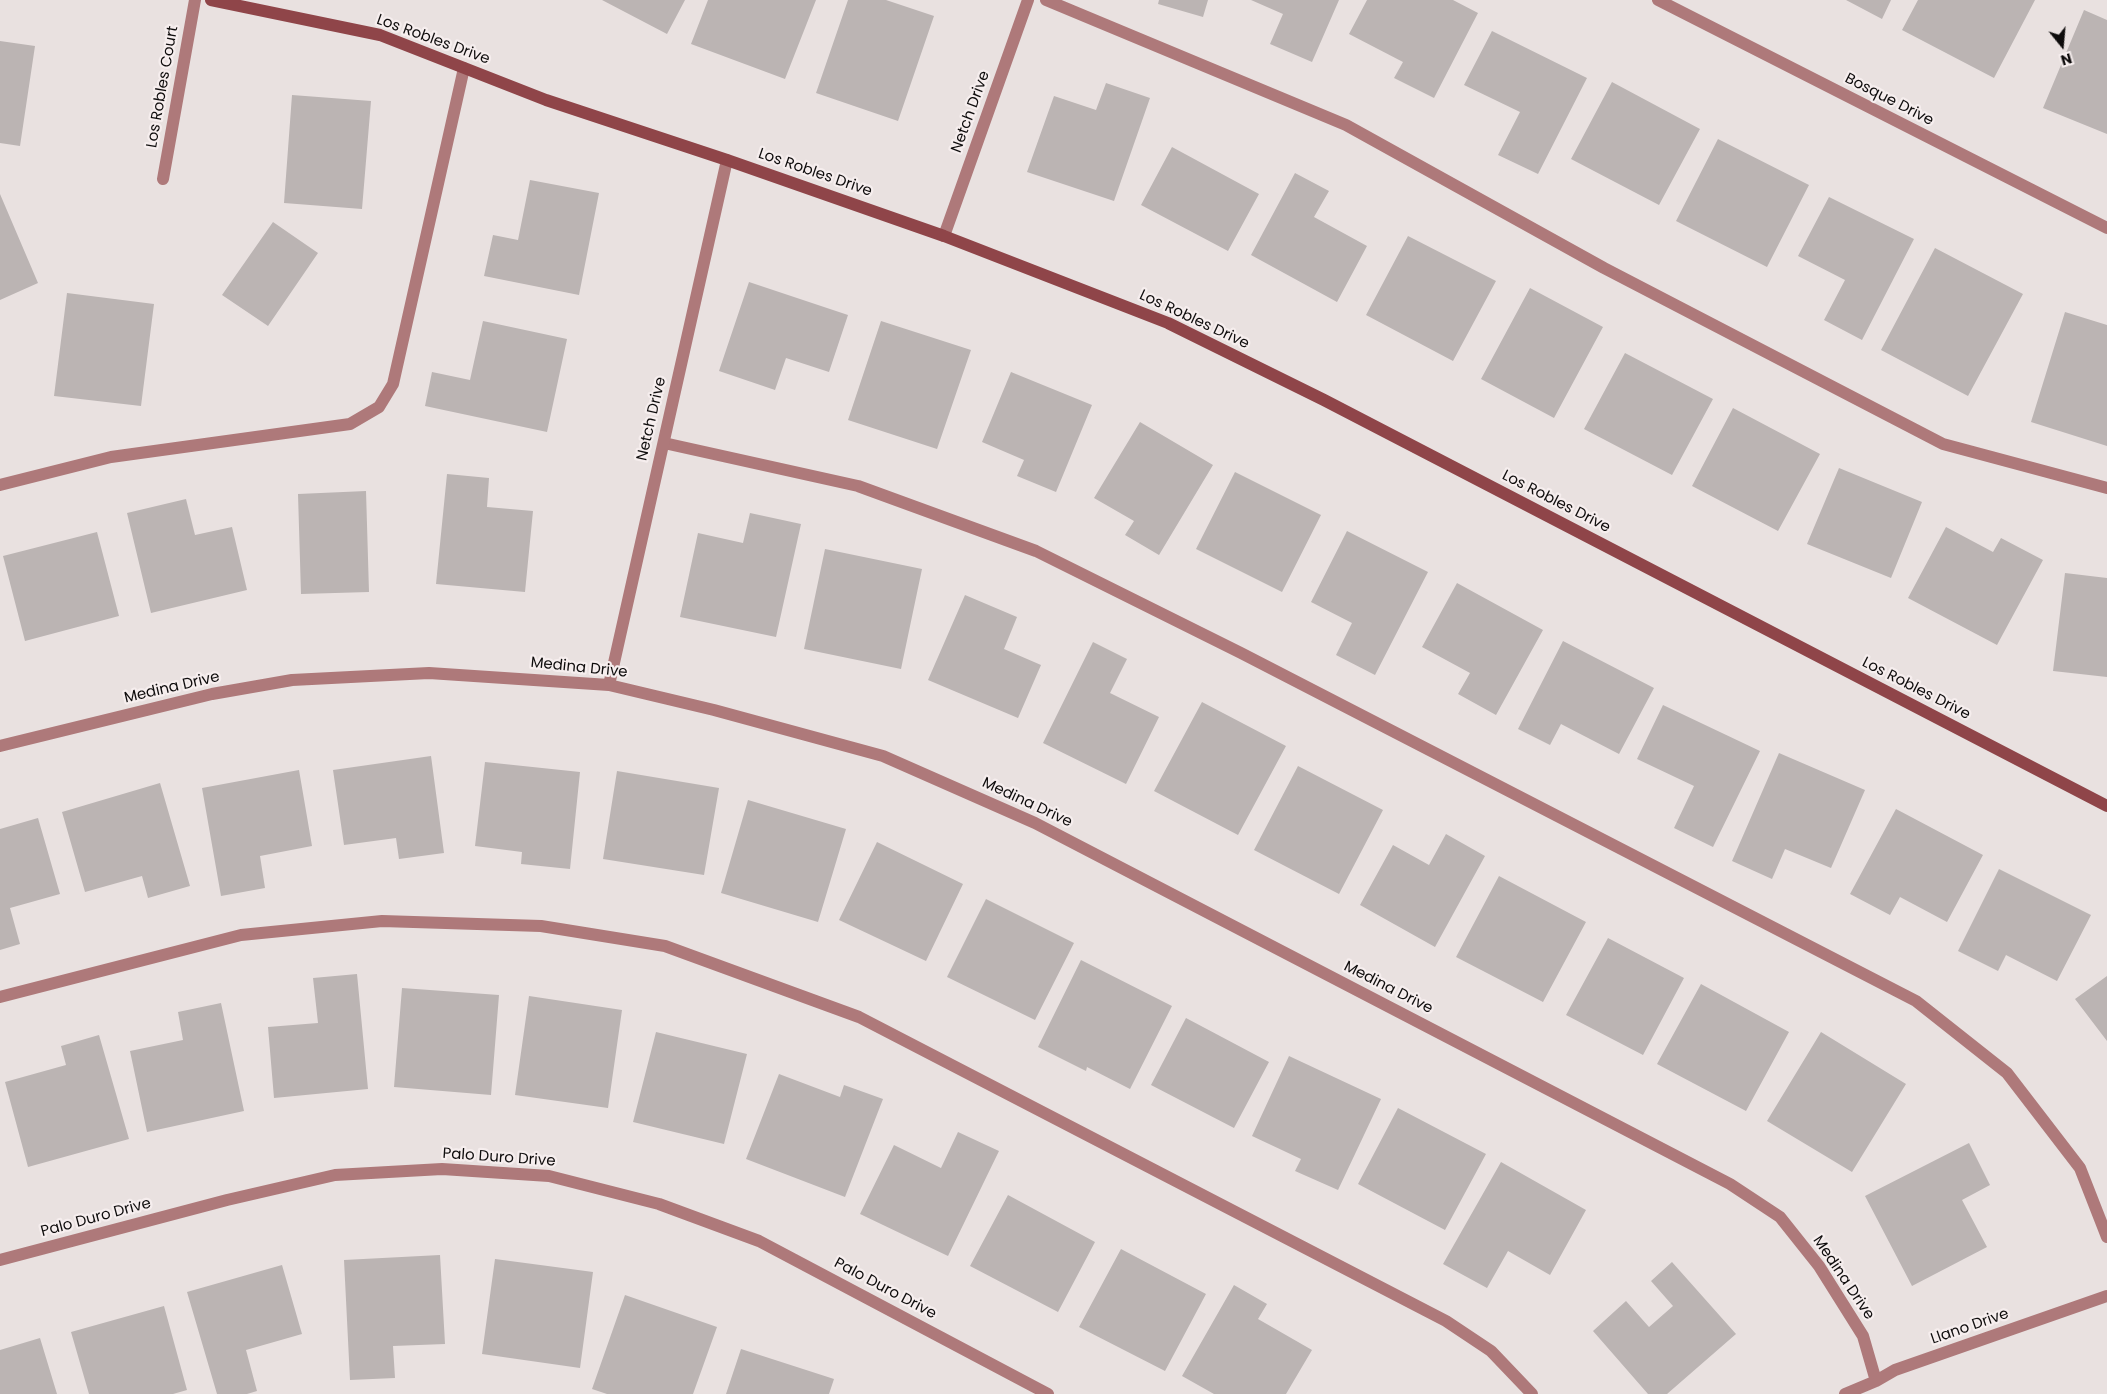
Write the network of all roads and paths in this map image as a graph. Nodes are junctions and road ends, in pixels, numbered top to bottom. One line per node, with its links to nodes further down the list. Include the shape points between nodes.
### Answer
1 (195, 0): 8 (street, Los Robles Court)
2 (211, 0): 6 (street, Los Robles Drive, via 380,35)
3 (1028, 0): 10 (street, Netch Drive)
4 (1046, 0): 13 (street, via 1346,125 1604,268 1943,444)
5 (1658, 0): 9 (street, Bosque Drive)
6 (464, 68): 7 (street, Los Robles Drive, via 546,100); 12 (street, via 393,384 379,407 350,424 111,457)
7 (727, 160): 10 (street, Los Robles Drive); 11 (street, Netch Drive)
8 (163, 179)
9 (2107, 228)
10 (944, 236): 16 (street, Los Robles Drive, via 1168,323 1324,400)
11 (664, 443): 14 (street, Netch Drive); 18 (street, via 858,486 1036,552 1241,653 1916,1001 2008,1073 2080,1168)
12 (0, 485)
13 (2107, 488)
14 (610, 685): 15 (street, Medina Drive, via 429,672 292,680 212,694); 21 (street, Medina Drive, via 883,756 1036,823 1730,1184 1780,1217 1819,1266 1863,1336)
15 (0, 746)
16 (2107, 806)
17 (0, 997): 23 (street, via 241,936 382,921 540,926 665,946 868,1021 1446,1321 1491,1351)
18 (2107, 1237)
19 (0, 1260): 22 (street, Palo Duro Drive, via 335,1175 442,1169 549,1176 659,1204 759,1241)
20 (2107, 1296): 21 (street, Llano Drive, via 1895,1370)
21 (1876, 1381): 24 (street, Llano Drive)
22 (1048, 1394)
23 (1532, 1394)
24 (1845, 1394)

